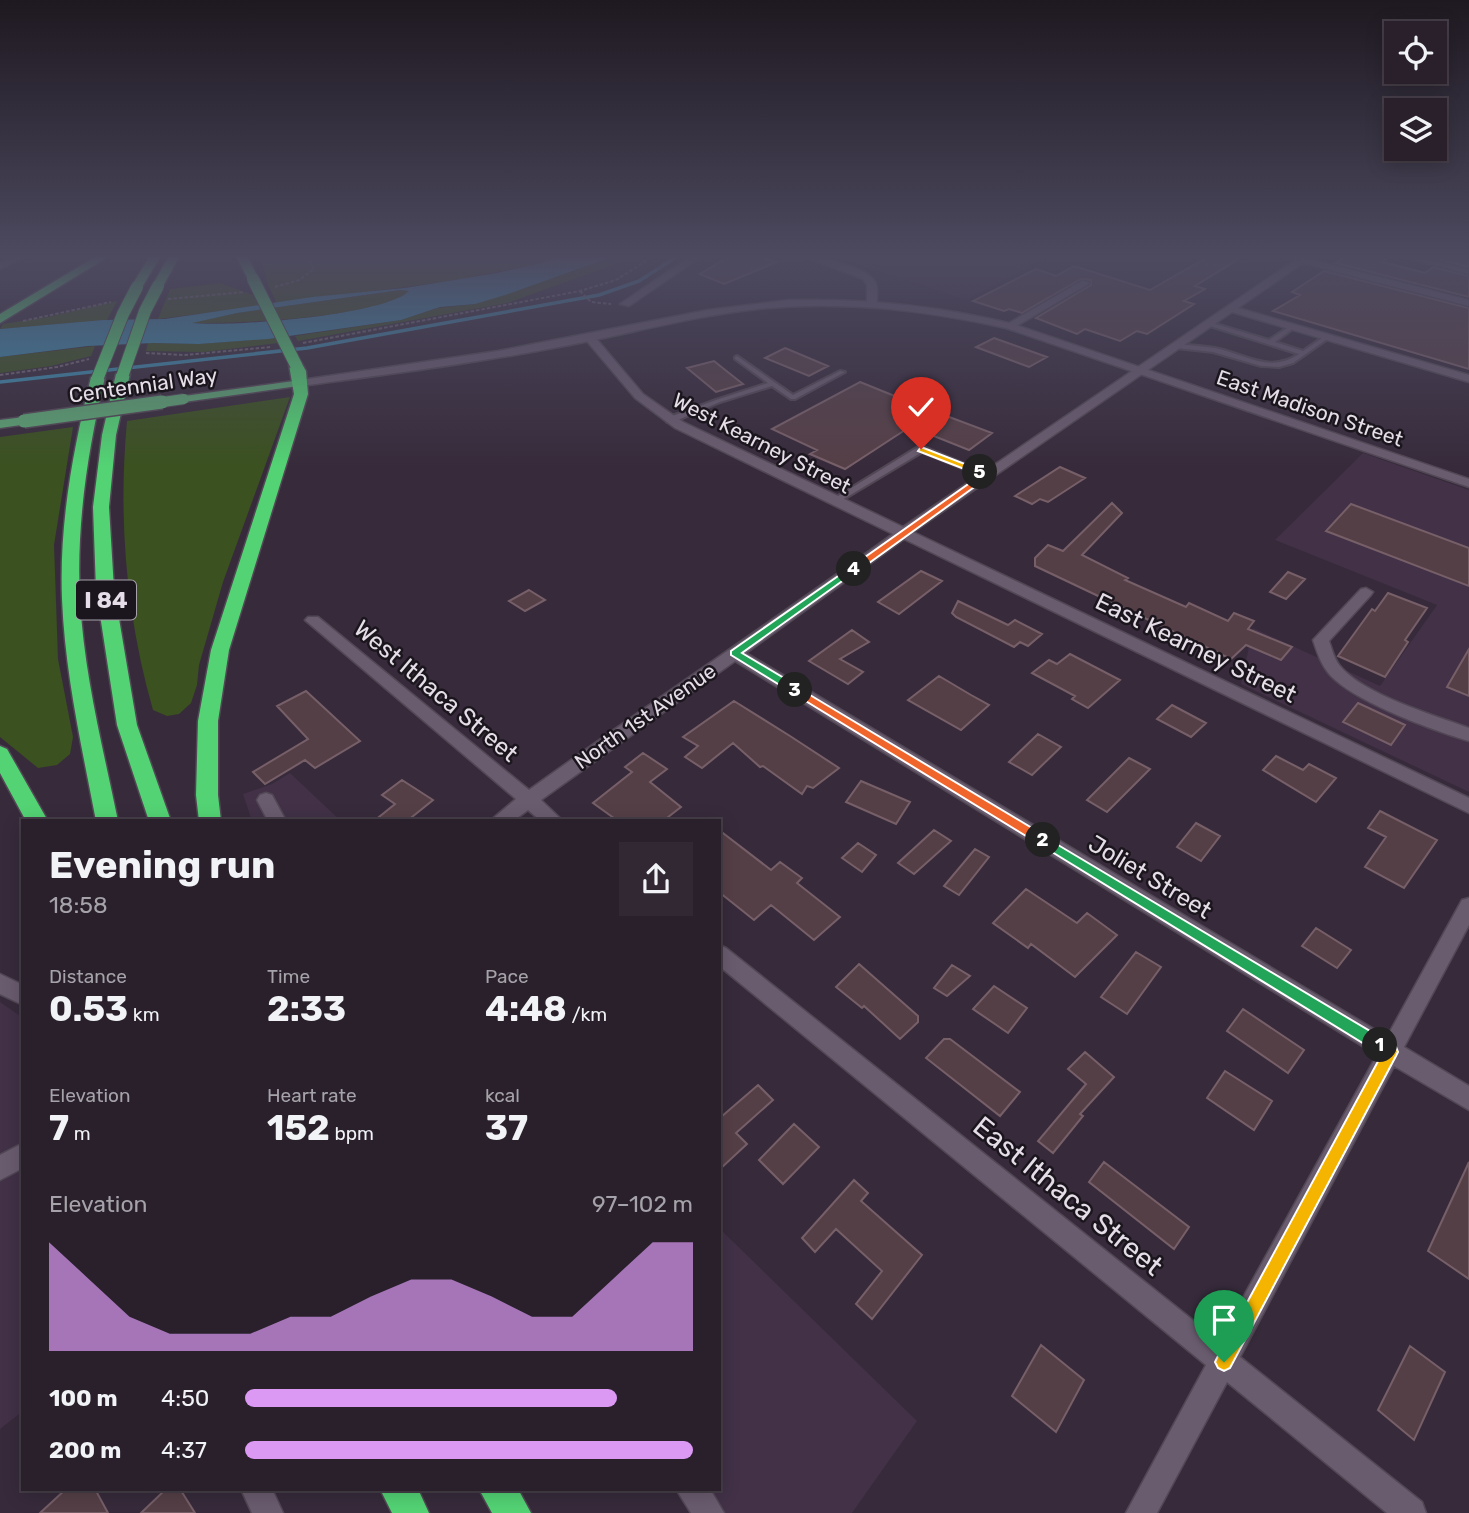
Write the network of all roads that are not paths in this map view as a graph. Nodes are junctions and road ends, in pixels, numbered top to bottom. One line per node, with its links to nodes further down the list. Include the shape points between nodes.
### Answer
1 (119, 325): 37 (highway, I 84, bridge, via 98,377 82,442 72,523 72,600)
2 (140, 325): 38 (highway, I 84, bridge, via 109,436 101,507 105,589 127,725)
3 (276, 325): 20 (highway, bridge)
4 (659, 325): 12 (street, Centennial Way)
5 (1003, 325): 9 (street, Centennial Way)
6 (1208, 325): 14 (street, North 1st Avenue)
7 (1211, 325): 13 (lane)
8 (1284, 325): 10 (street)
9 (1009, 326): 17 (street, East Madison Street)
10 (1292, 327): 11 (street); 13 (lane)
11 (1327, 337): 15 (lane); 19 (street)
12 (590, 338): 20 (street, Centennial Way); 22 (street, West Kearney Street, via 639,397)
13 (1269, 343): 15 (lane)
14 (1176, 346): 15 (lane, via 1214,349 1268,365 1287,364); 17 (street, North 1st Avenue)
15 (1304, 353)
16 (737, 358): 21 (lane)
17 (1139, 370): 24 (street, North 1st Avenue); 25 (street, East Madison Street)
18 (842, 372): 21 (lane, via 793,398)
19 (1469, 379)
20 (301, 383): 23 (main road, Centennial Way, bridge); 39 (highway, via 220,650 208,721)
21 (773, 384): 22 (lane)
22 (670, 420): 26 (street, West Kearney Street)
23 (0, 424)
24 (987, 475): 26 (lane, via 921,449); 27 (street, North 1st Avenue)
25 (1469, 483)
26 (834, 501): 27 (street, West Kearney Street)
27 (902, 534): 30 (street, North 1st Avenue); 35 (street, East Kearney Street)
28 (1366, 592): 31 (street, via 1321,640 1335,671 1362,690)
29 (313, 620): 34 (street, West Ithaca Street)
30 (734, 653): 34 (street, North 1st Avenue); 47 (street, Joliet Street)
31 (1469, 735)
32 (0, 754): 36 (highway)
33 (266, 800): 40 (street)
34 (528, 800): 41 (street, North 1st Avenue); 42 (street)
35 (1469, 806)
36 (36, 819)
37 (107, 819)
38 (159, 819)
39 (210, 819)
40 (276, 819)
41 (502, 819)
42 (552, 819)
43 (1469, 906): 47 (street)
44 (721, 956): 51 (street, East Ithaca Street)
45 (0, 983): 46 (street)
46 (21, 995)
47 (1391, 1052): 48 (street, Joliet Street); 51 (street)
48 (1469, 1099)
49 (21, 1156): 50 (street)
50 (0, 1168)
51 (1224, 1362): 60 (street); 61 (street, East Ithaca Street)
52 (257, 1491): 56 (street)
53 (399, 1491): 57 (highway)
54 (498, 1491): 58 (highway)
55 (692, 1491): 59 (street)
56 (268, 1513)
57 (411, 1513)
58 (513, 1513)
59 (709, 1513)
60 (1141, 1513)
61 (1411, 1513)

